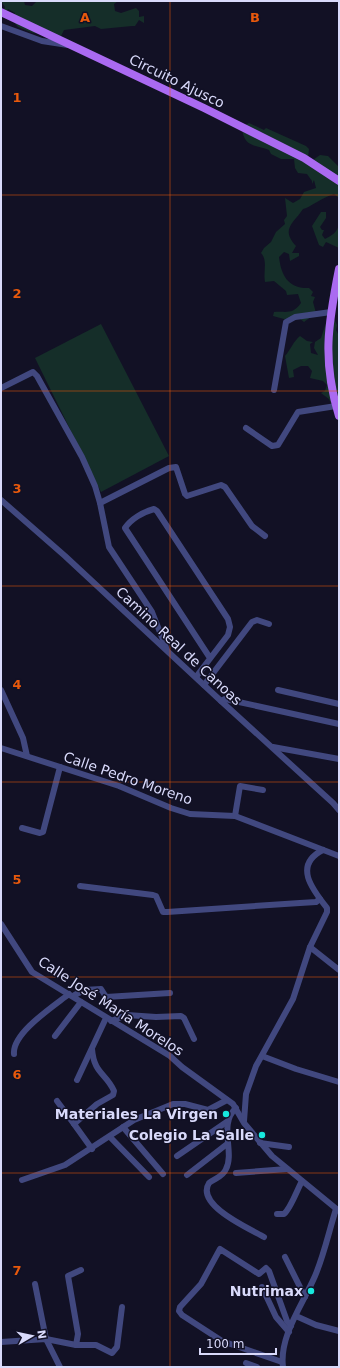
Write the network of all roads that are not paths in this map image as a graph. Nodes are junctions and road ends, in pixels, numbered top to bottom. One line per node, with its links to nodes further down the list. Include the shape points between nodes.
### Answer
1 (1, 12): 3 (main road, Circuito Ajusco)
2 (1, 26): 3 (street, via 42,41)
3 (72, 46): 4 (main road, Circuito Ajusco, via 304,158)
4 (339, 181)
5 (339, 269): 6 (main road)
6 (331, 312): 8 (street, via 295,317 286,322); 9 (main road, via 327,350)
7 (1, 388): 13 (street, via 33,372 37,376 82,458)
8 (274, 390)
9 (336, 406): 10 (main road); 11 (street, via 298,412 275,446)
10 (339, 416)
11 (246, 428)
12 (1, 500): 16 (street, Camino Real de Canoas)
13 (100, 503): 14 (street, via 169,468 176,467 184,494 187,496 221,485 225,487 252,526); 16 (street, via 109,547 152,612)
14 (265, 536)
15 (269, 624): 19 (street, via 257,620 252,622)
16 (167, 652): 18 (street, Camino Real de Canoas)
17 (210, 658): 17 (street, via 127,532 129,522 148,511 157,511 228,619 228,634); 18 (street)
18 (196, 678): 19 (street, Camino Real de Canoas)
19 (204, 685): 22 (street, Camino Real de Canoas)
20 (1, 690): 27 (street, via 23,738)
21 (278, 690): 23 (street)
22 (221, 701): 24 (street, via 225,699); 25 (street, Camino Real de Canoas)
23 (339, 704)
24 (339, 724)
25 (273, 747): 28 (street); 31 (street, Camino Real de Canoas)
26 (1, 748): 27 (street, Calle Pedro Moreno)
27 (27, 756): 29 (street, Calle Pedro Moreno)
28 (339, 759)
29 (60, 767): 32 (street, Calle Pedro Moreno, via 119,786 190,814); 33 (street, via 43,832)
30 (263, 790): 32 (street, via 240,786)
31 (339, 810)
32 (235, 816): 34 (street, Calle Pedro Moreno)
33 (22, 828)
34 (323, 850): 35 (street, Calle Pedro Moreno); 37 (street, via 313,856 308,867 308,880)
35 (339, 856)
36 (80, 886): 37 (street, via 153,895 156,896 163,912 316,902)
37 (320, 898): 39 (street, via 327,912)
38 (1, 924): 42 (street, Calle José María Morelos, via 32,972)
39 (310, 947): 40 (street); 49 (street, via 293,999)
40 (339, 970)
41 (170, 993): 42 (street, via 106,997 101,989 84,990)
42 (71, 995): 43 (street, Calle José María Morelos); 48 (street, via 24,1032 15,1042)
43 (81, 1002): 44 (street, Calle José María Morelos); 45 (street)
44 (108, 1019): 46 (street, via 127,1015 181,1016); 47 (street); 52 (street, Calle José María Morelos, via 170,1056)
45 (55, 1036)
46 (194, 1039)
47 (92, 1050): 50 (street); 57 (street, via 98,1072 110,1083 114,1091 113,1095 97,1104)
48 (14, 1054)
49 (262, 1056): 51 (street); 56 (street, via 246,1094)
50 (77, 1080)
51 (339, 1082)
52 (227, 1100): 54 (street, Calle José María Morelos); 58 (street, via 208,1110 173,1104)
53 (57, 1101): 57 (street)
54 (236, 1108): 55 (street); 56 (street, Calle José María Morelos)
55 (228, 1121): 61 (street); 64 (street)
56 (244, 1123): 60 (street, Calle José María Morelos)
57 (74, 1124): 63 (street)
58 (123, 1127): 59 (street); 67 (street)
59 (110, 1137): 63 (street); 68 (street)
60 (260, 1143): 62 (street); 65 (street, Calle José María Morelos)
61 (227, 1144): 69 (street); 74 (street, via 227,1169 207,1185 210,1202 231,1219)
62 (289, 1147)
63 (92, 1149): 70 (street, via 56,1169)
64 (177, 1156)
65 (287, 1169): 66 (street); 71 (street, Calle José María Morelos)
66 (236, 1173)
67 (163, 1174)
68 (149, 1176)
69 (187, 1176)
70 (22, 1180)
71 (302, 1182): 72 (street, Calle José María Morelos); 73 (street, via 288,1210 284,1214)
72 (338, 1210): 79 (street)
73 (277, 1214)
74 (264, 1237)
75 (285, 1257): 79 (street)
76 (81, 1270): 86 (street, via 68,1276 78,1334)
77 (35, 1284): 84 (street)
78 (262, 1287): 82 (street, via 276,1317)
79 (305, 1297): 81 (street)
80 (122, 1307): 86 (street, via 115,1351 112,1353 96,1345)
81 (296, 1316): 82 (street); 83 (street)
82 (290, 1329): 88 (street); 88 (street, via 269,1271 266,1268 260,1274 220,1249 201,1284 179,1311 222,1341)
83 (339, 1331)
84 (46, 1339): 85 (street); 86 (street); 89 (street)
85 (1, 1342)
86 (76, 1345)
87 (246, 1363): 90 (street)
88 (283, 1364)
89 (60, 1367)
90 (257, 1367)

